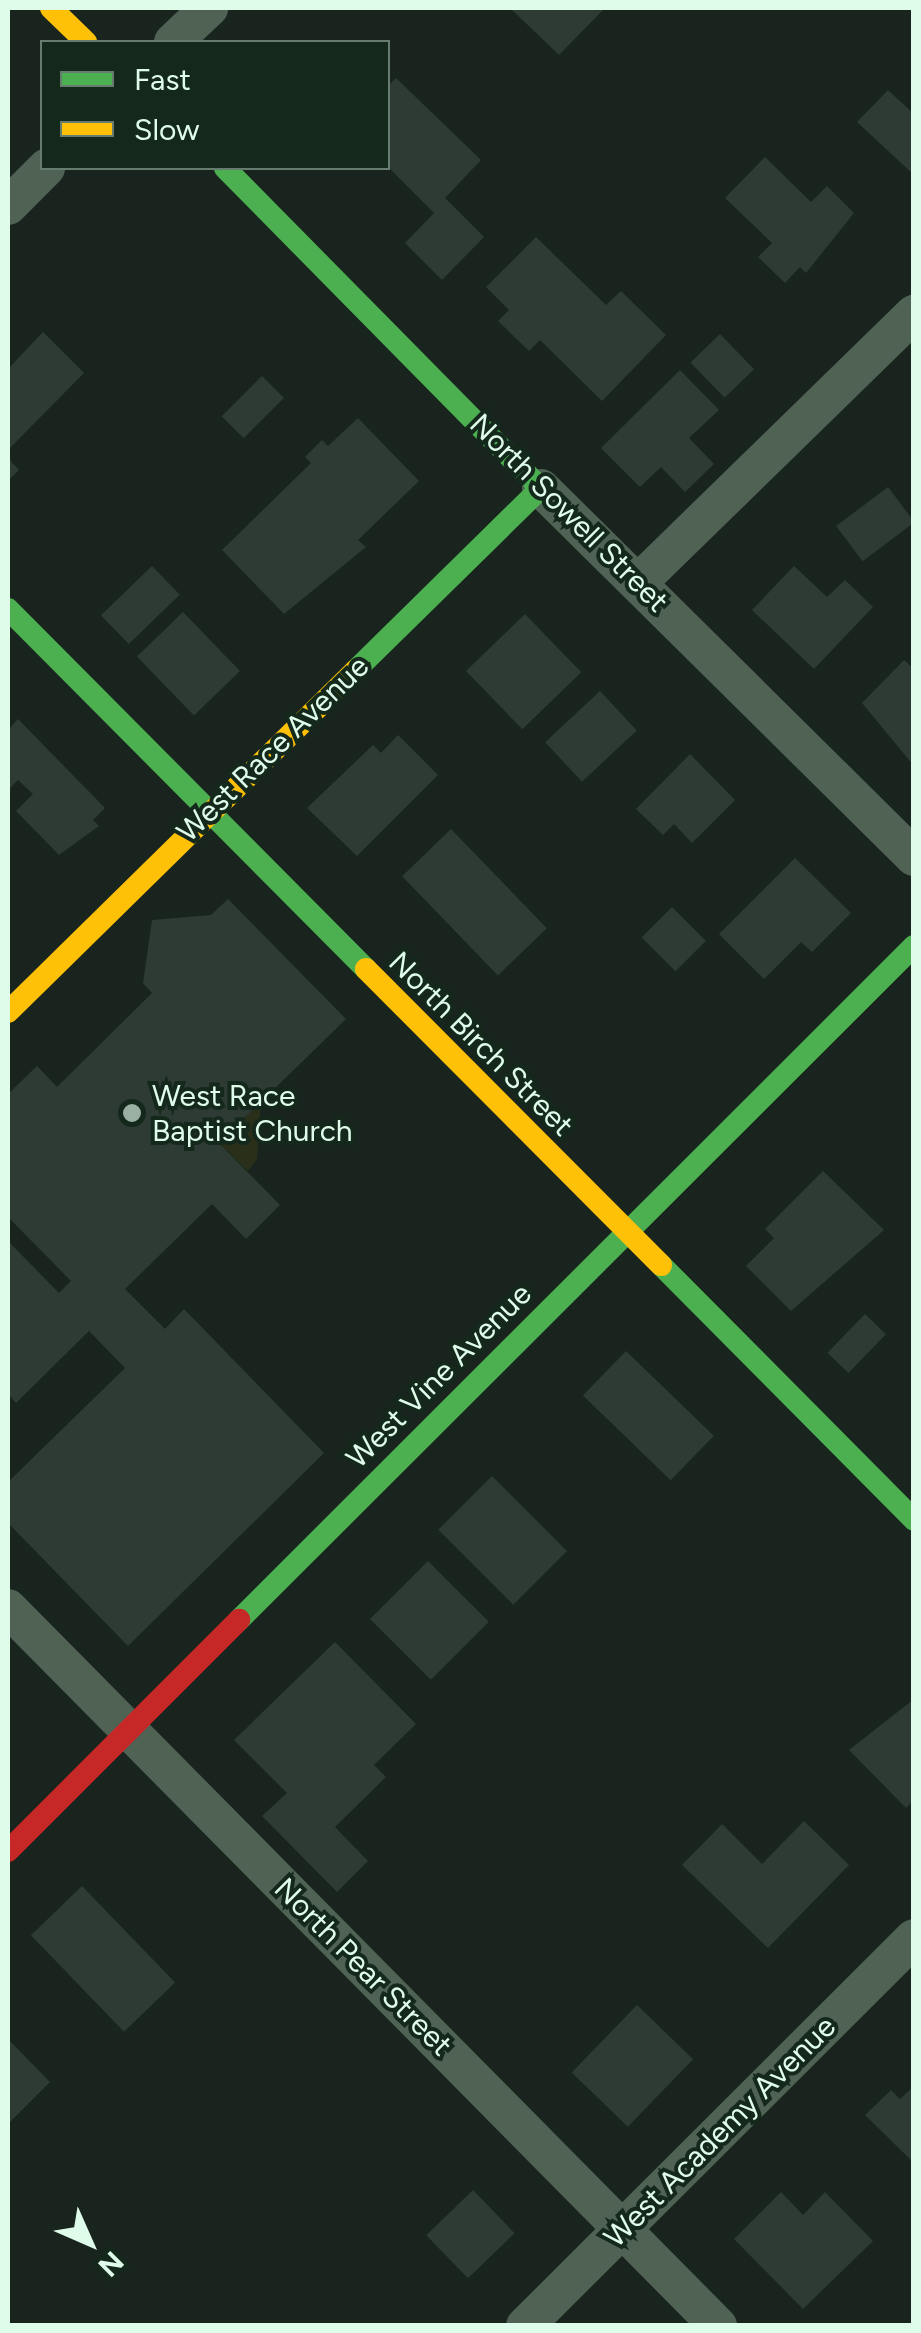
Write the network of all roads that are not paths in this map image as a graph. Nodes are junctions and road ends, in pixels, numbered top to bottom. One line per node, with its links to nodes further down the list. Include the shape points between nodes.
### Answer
1 (51, 8): 3 (street)
2 (208, 8): 4 (street)
3 (84, 40)
4 (175, 40)
5 (44, 170): 7 (street)
6 (227, 170): 9 (street, North Sowell Street)
7 (8, 206)
8 (914, 314): 10 (street)
9 (541, 488): 10 (street, North Sowell Street); 12 (street, West Race Avenue)
10 (639, 582): 13 (street, North Sowell Street)
11 (8, 609): 12 (street, North Birch Street)
12 (210, 810): 15 (street, West Race Avenue); 16 (street, North Birch Street)
13 (914, 857)
14 (914, 946): 16 (street, West Vine Avenue)
15 (8, 1012)
16 (625, 1232): 17 (street, North Birch Street); 19 (street, West Vine Avenue)
17 (914, 1520)
18 (8, 1608): 19 (street, North Pear Street)
19 (128, 1729): 20 (street, West Vine Avenue); 22 (street, North Pear Street)
20 (8, 1851)
21 (914, 1938): 22 (street, West Academy Avenue)
22 (623, 2230): 23 (street, West Academy Avenue); 24 (street, North Pear Street)
23 (525, 2326)
24 (718, 2326)

